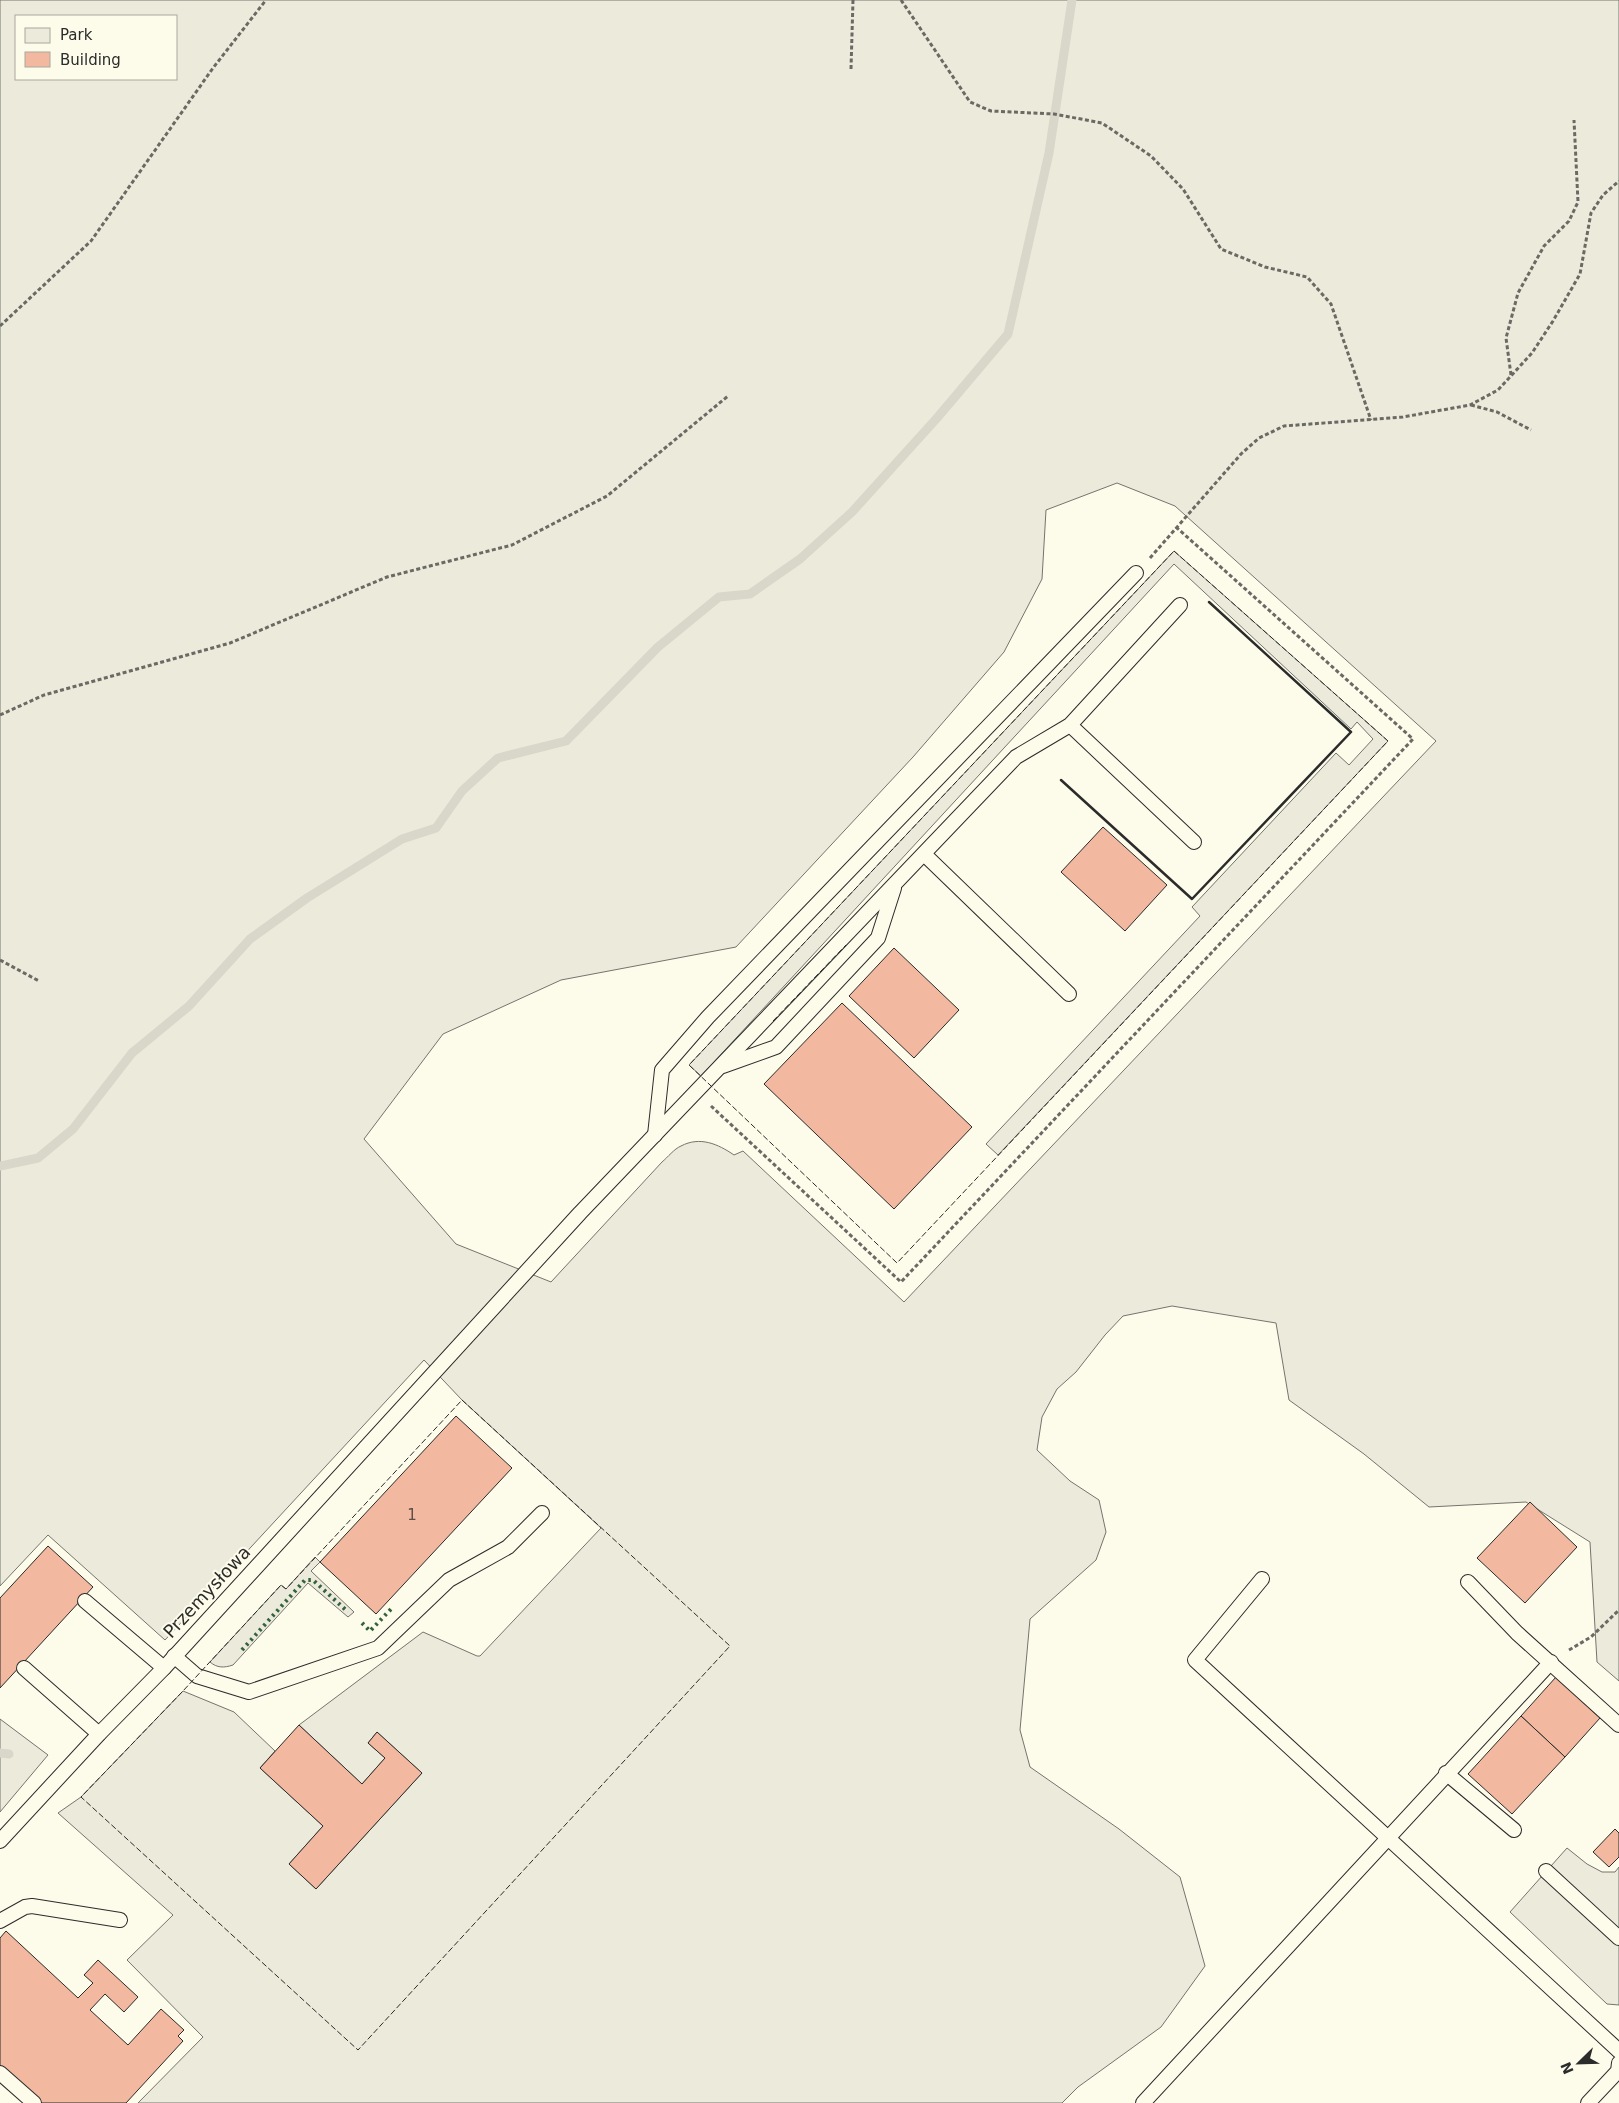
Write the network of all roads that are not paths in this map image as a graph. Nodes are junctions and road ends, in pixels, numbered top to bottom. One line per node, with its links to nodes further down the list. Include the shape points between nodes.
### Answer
1 (1136, 573): 9 (lane, via 708,1017 662,1070)
2 (1180, 605): 3 (lane, Przemysłowa)
3 (1070, 725): 4 (lane); 5 (lane, Przemysłowa, via 1016,757)
4 (1194, 842)
5 (924, 854): 6 (lane, Przemysłowa); 7 (lane)
6 (895, 884): 8 (lane, Przemysłowa); 8 (lane, via 878,938 776,1047)
7 (1069, 994)
8 (719, 1066): 9 (lane, Przemysłowa)
9 (655, 1135): 14 (lane, Przemysłowa)
10 (542, 1513): 14 (lane, via 508,1547 449,1580 378,1648 250,1692 197,1676)
11 (1262, 1579): 22 (lane, via 1195,1660)
12 (1468, 1582): 15 (lane, via 1517,1633)
13 (85, 1601): 17 (lane)
14 (174, 1656): 17 (lane, Przemysłowa)
15 (1551, 1662): 18 (lane); 20 (lane)
16 (24, 1668): 19 (lane)
17 (164, 1668): 19 (lane, Przemysłowa)
18 (1619, 1725)
19 (99, 1734): 23 (lane, Przemysłowa)
20 (1446, 1773): 21 (lane); 22 (lane)
21 (1514, 1830)
22 (1388, 1838): 28 (lane); 32 (lane)
23 (0, 1841)
24 (1546, 1871): 27 (lane)
25 (120, 1920): 26 (lane, via 32,1906)
26 (0, 1921)
27 (1619, 1938)
28 (1619, 2051)
29 (1619, 2069): 33 (lane)
30 (0, 2073): 31 (lane)
31 (34, 2103)
32 (1143, 2103)
33 (1588, 2103)

